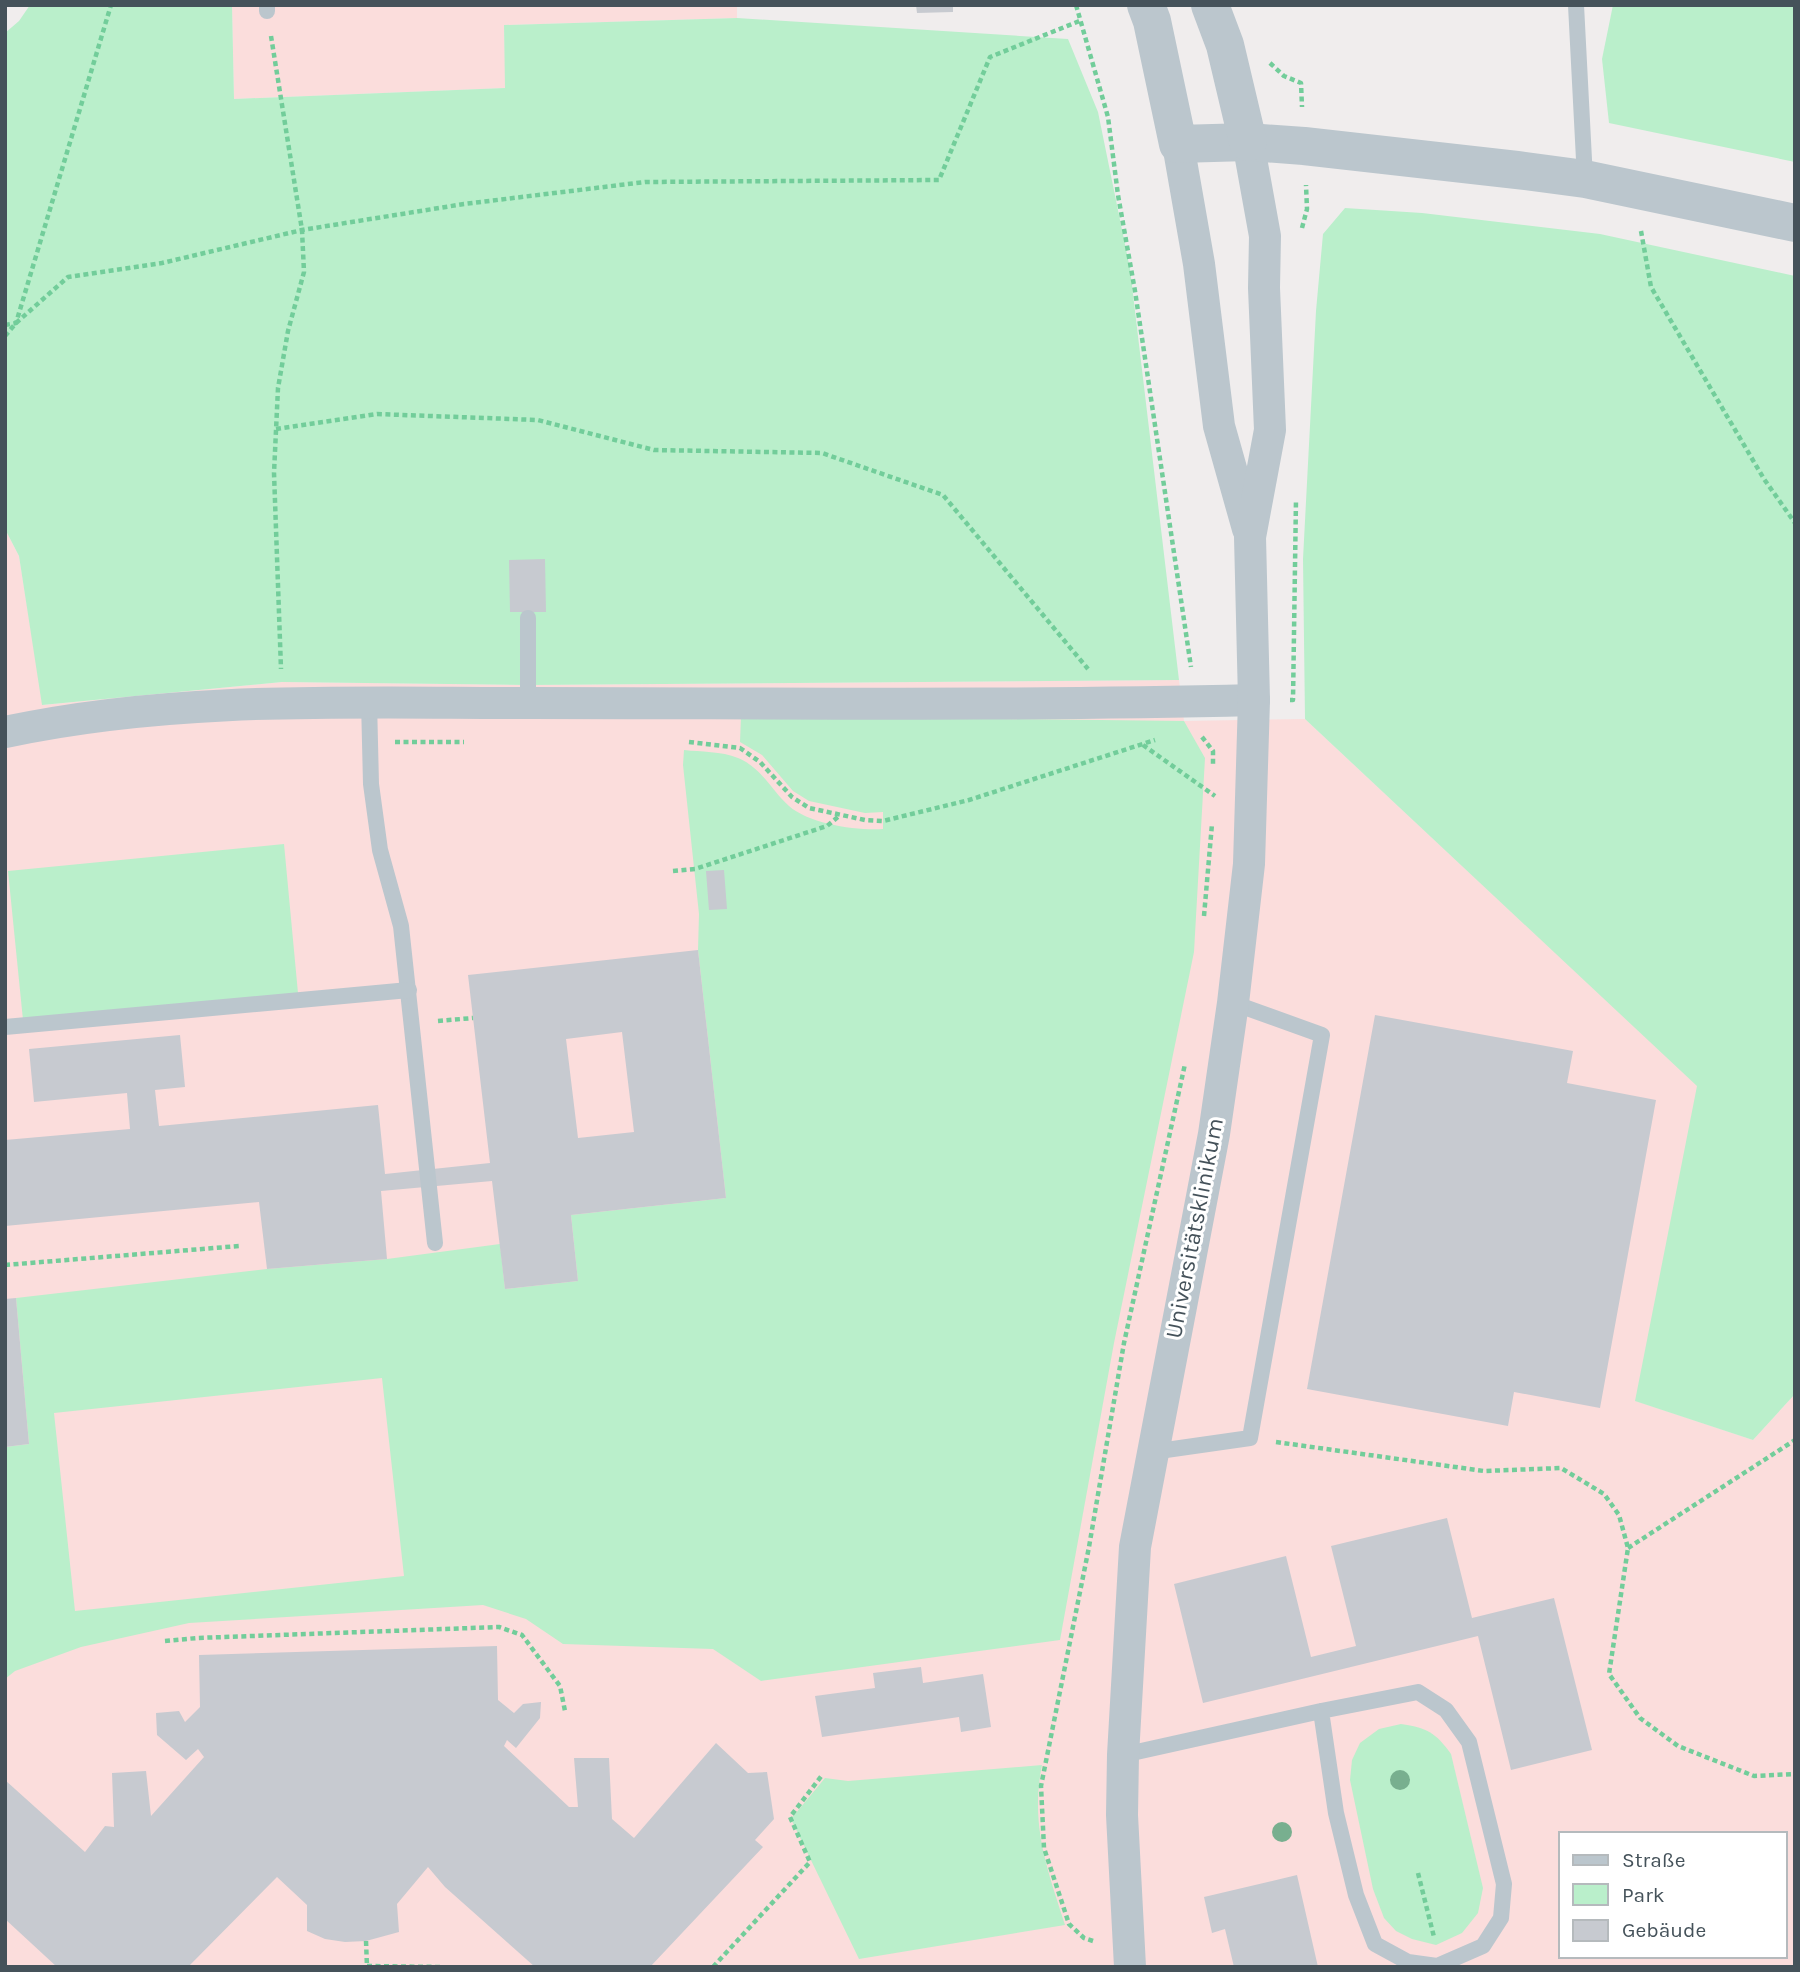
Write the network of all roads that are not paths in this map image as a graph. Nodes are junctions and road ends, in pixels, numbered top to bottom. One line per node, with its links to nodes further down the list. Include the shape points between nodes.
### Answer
1 (1146, 5): 5 (street)
2 (1210, 5): 4 (street, via 1225,45)
3 (1576, 5): 6 (lane)
4 (1248, 142): 5 (street); 6 (street); 8 (street, via 1265,236 1270,430)
5 (1178, 144): 8 (street, via 1199,264 1219,426)
6 (1585, 178): 7 (street)
7 (1795, 223)
8 (1250, 537): 10 (street, Universitätsklinikum)
9 (528, 618): 12 (lane)
10 (1254, 700): 12 (street); 15 (street, Universitätsklinikum, via 1249,864)
11 (369, 701): 12 (street); 13 (street, via 282,701 132,712); 14 (lane, via 371,784 380,850 401,926)
12 (528, 703)
13 (5, 732)
14 (409, 990): 16 (lane); 17 (lane)
15 (1233, 1003): 18 (street, Universitätsklinikum, via 1214,1134); 18 (lane, via 1322,1035 1250,1438)
16 (5, 1027)
17 (435, 1243)
18 (1152, 1452): 20 (street, Universitätsklinikum, via 1135,1547)
19 (1321, 1711): 20 (lane); 21 (lane, via 1336,1813 1356,1895 1376,1944 1408,1962); 21 (lane, via 1418,1692 1446,1710 1469,1742 1504,1884 1501,1917 1483,1946)
20 (1123, 1755): 22 (street, Universitätsklinikum)
21 (1437, 1966)
22 (1130, 1967)

